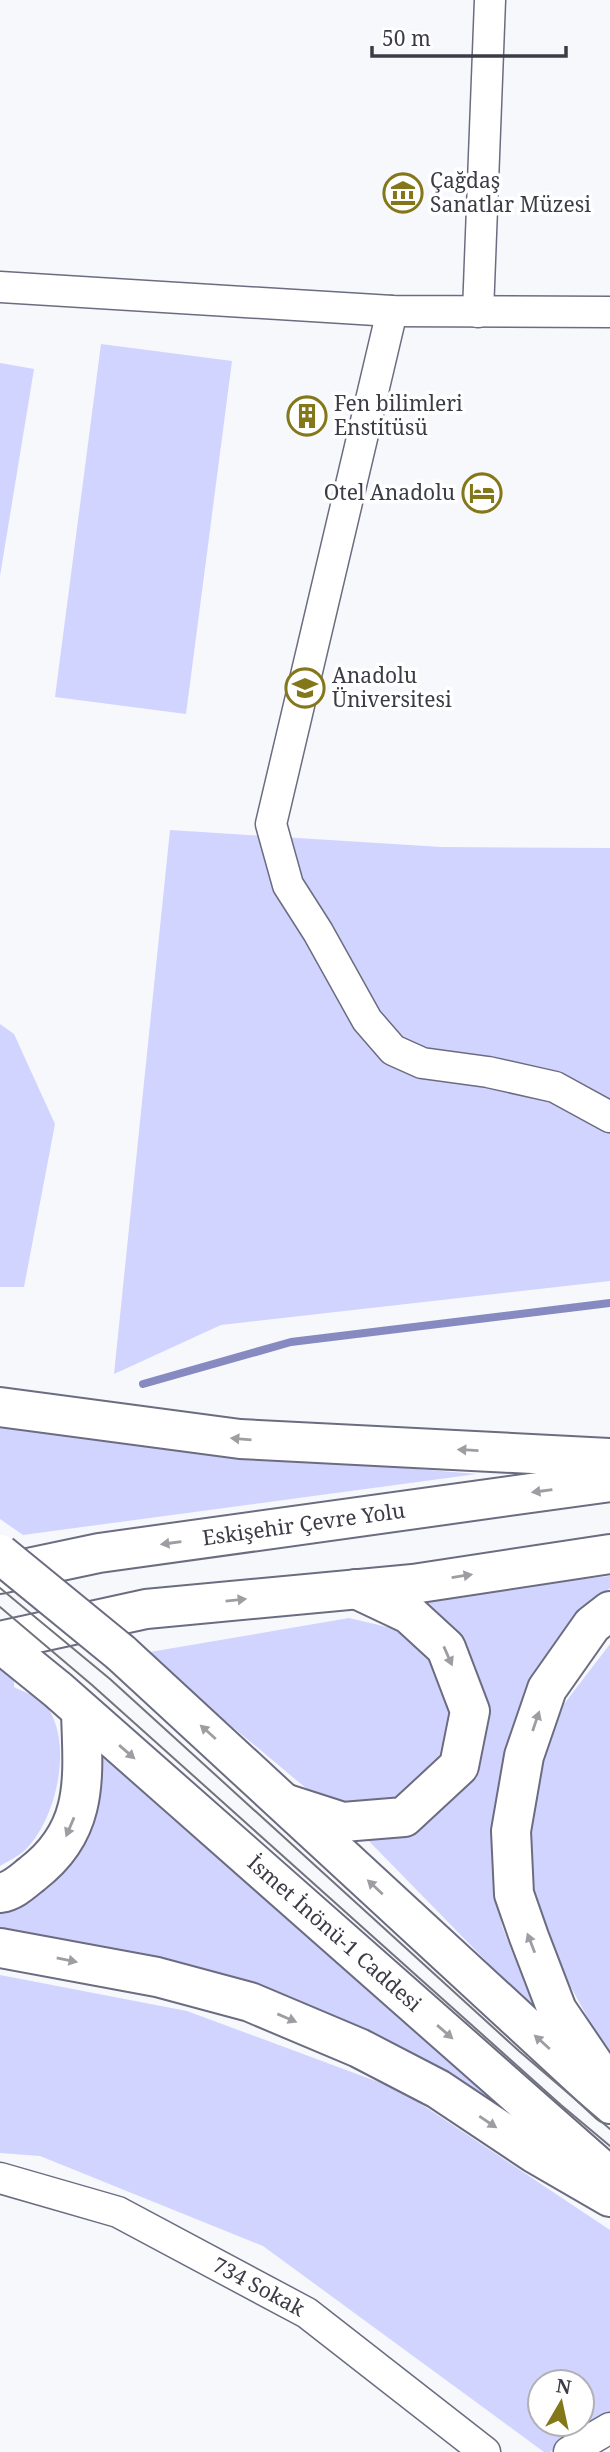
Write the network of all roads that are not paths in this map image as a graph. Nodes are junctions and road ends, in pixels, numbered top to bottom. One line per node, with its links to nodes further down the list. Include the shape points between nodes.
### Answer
1 (489, 0): 4 (street)
2 (0, 287): 3 (street)
3 (392, 311): 4 (street); 6 (street, via 271,824 288,884 367,1020 393,1050 422,1063 555,1087)
4 (478, 312): 5 (street)
5 (610, 312)
6 (610, 1117)
7 (0, 1407): 8 (main road, one-way to 7, via 240,1439)
8 (610, 1458)
9 (610, 1482): 12 (main road, Eskişehir Çevre Yolu, one-way to 12, via 99,1553)
10 (0, 1553): 17 (main road, one-way to 10, bridge, via 121,1653)
11 (610, 1554): 13 (main road, one-way to 11)
12 (0, 1574)
13 (356, 1589): 15 (main road, one-way to 13, via 146,1609); 17 (main road, one-way to 17, via 409,1614 446,1647 470,1711 459,1766 404,1817 343,1822)
14 (610, 1611): 20 (main road, one-way to 14, via 557,2010 514,1894 511,1830 524,1756 547,1689 592,1625)
15 (0, 1642): 16 (main road, İsmet İnönü-1 Caddesi)
16 (70, 1701): 18 (main road, one-way to 18, via 83,1779 72,1828 52,1858); 22 (main road, İsmet İnönü-1 Caddesi, one-way to 22)
17 (287, 1804): 21 (main road, one-way to 17)
18 (0, 1893)
19 (0, 1948): 24 (main road, one-way to 24, via 157,1977 250,2002 359,2048 438,2089)
20 (610, 2088)
21 (610, 2104)
22 (610, 2177)
23 (0, 2178): 26 (street, 734 Sokak, via 118,2212 307,2313)
24 (610, 2197)
25 (610, 2428): 27 (street)
26 (485, 2452)
27 (569, 2452)

